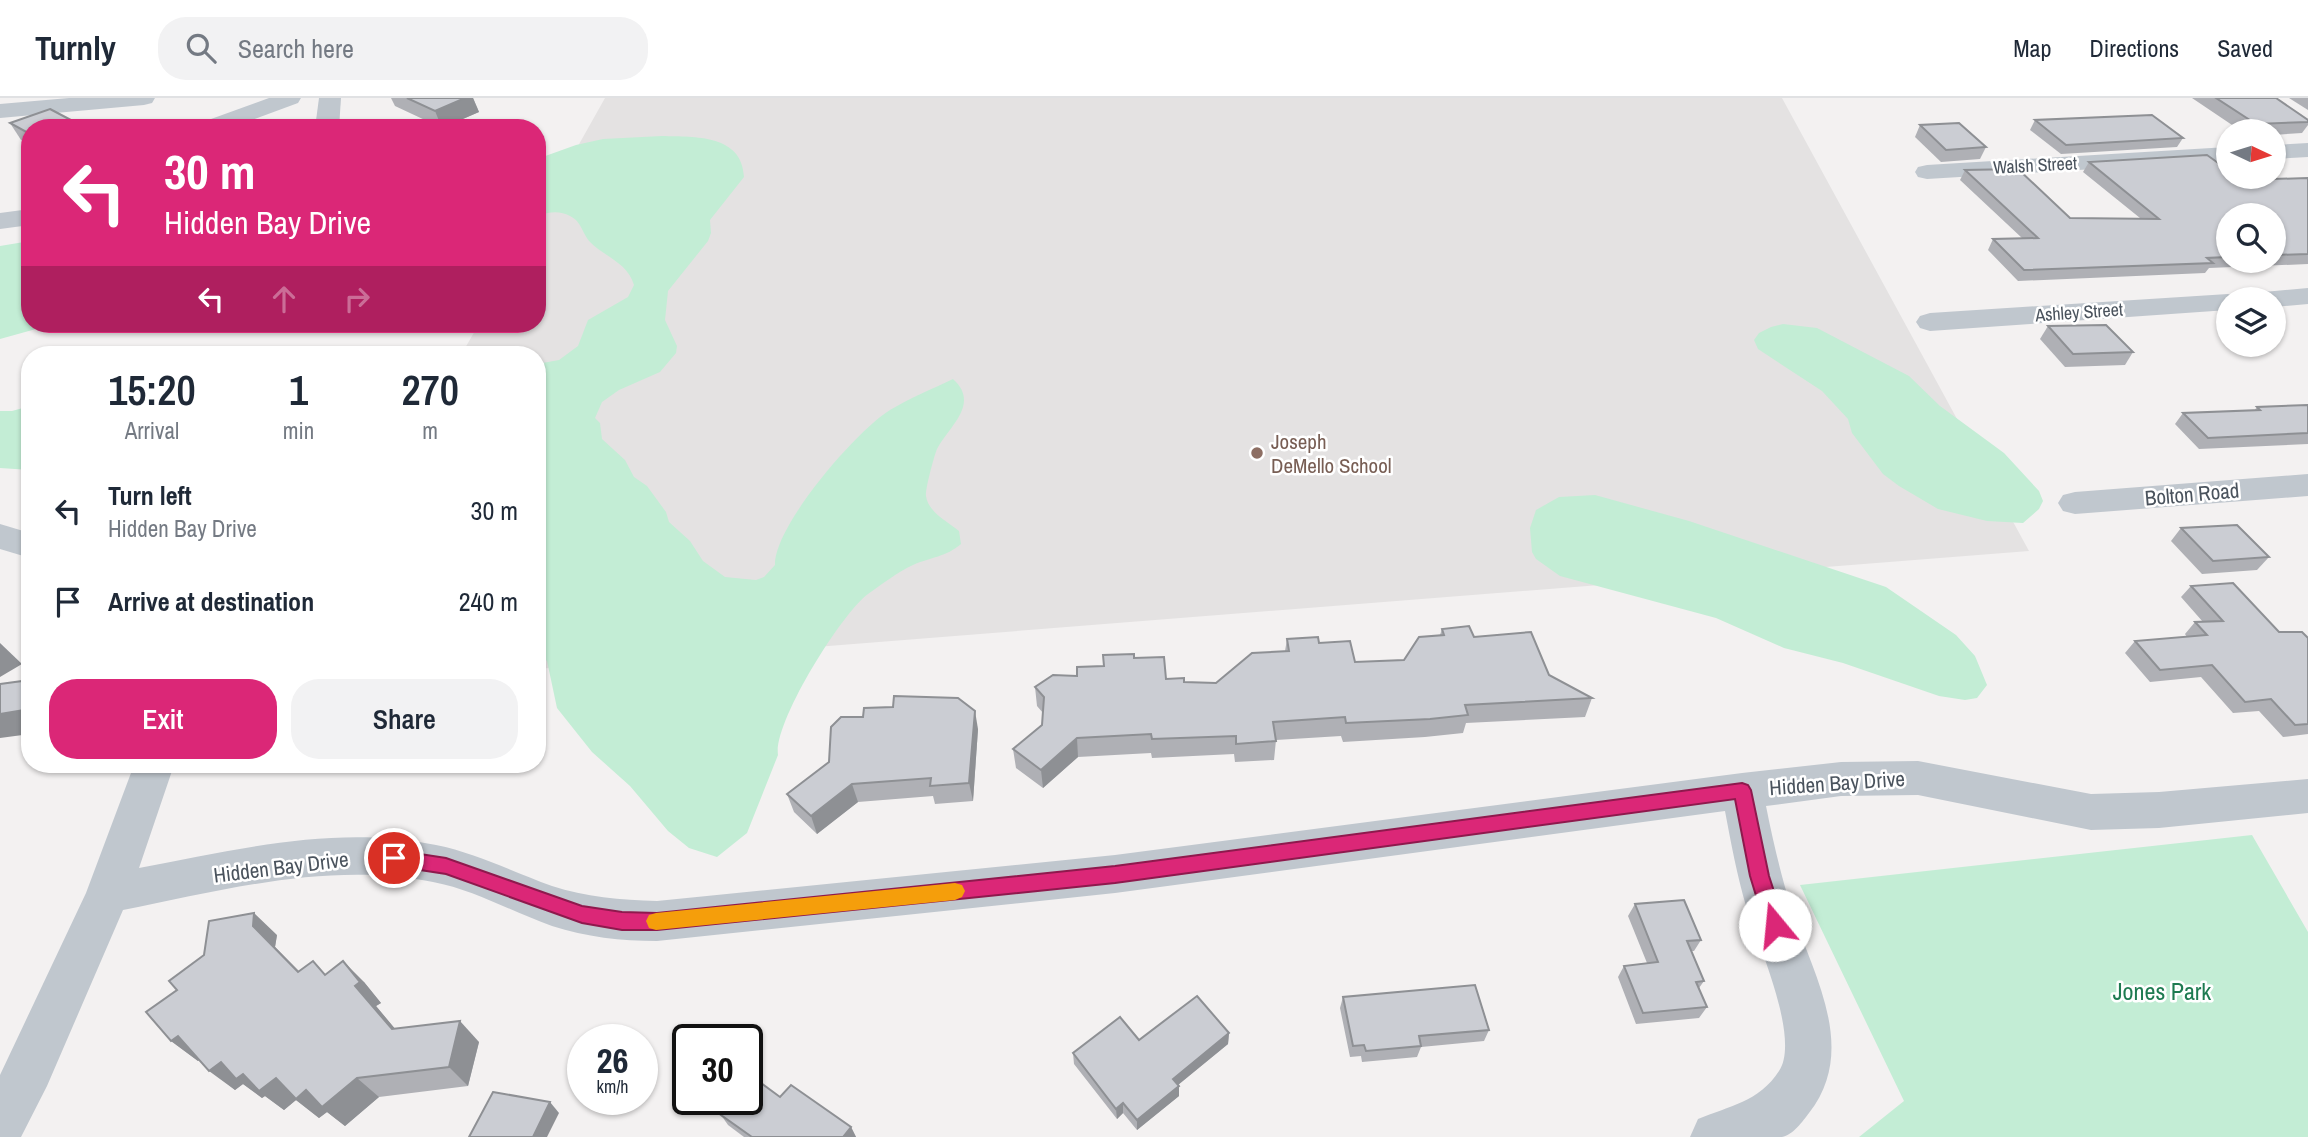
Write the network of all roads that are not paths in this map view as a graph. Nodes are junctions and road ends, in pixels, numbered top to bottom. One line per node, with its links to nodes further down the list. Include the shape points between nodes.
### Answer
1 (144, 98): 4 (street)
2 (290, 98): 6 (street)
3 (330, 98): 7 (street)
4 (105, 105): 5 (street)
5 (0, 111)
6 (233, 119)
7 (328, 119)
8 (2308, 150): 9 (street)
9 (2286, 151)
10 (2216, 155): 11 (street, Walsh Street)
11 (1927, 172)
12 (21, 218): 13 (street)
13 (0, 221)
14 (2308, 296): 15 (street)
15 (2286, 297)
16 (2216, 303): 17 (street, Ashley Street)
17 (1930, 322)
18 (2308, 485): 19 (street, Bolton Road)
19 (2075, 503)
20 (0, 536): 21 (street)
21 (21, 543)
22 (151, 773): 25 (street)
23 (1742, 790): 24 (street, Hidden Bay Drive, via 1892,777 1948,783 2091,812 2126,813); 25 (street, Hidden Bay Drive, via 1115,874 657,921 582,914 446,866 394,858 261,866); 27 (street, via 1760,876 1804,1009 1808,1059 1792,1098 1776,1113 1757,1125)
24 (2308, 796)
25 (108, 893): 26 (street)
26 (0, 1126)
27 (1716, 1137)

